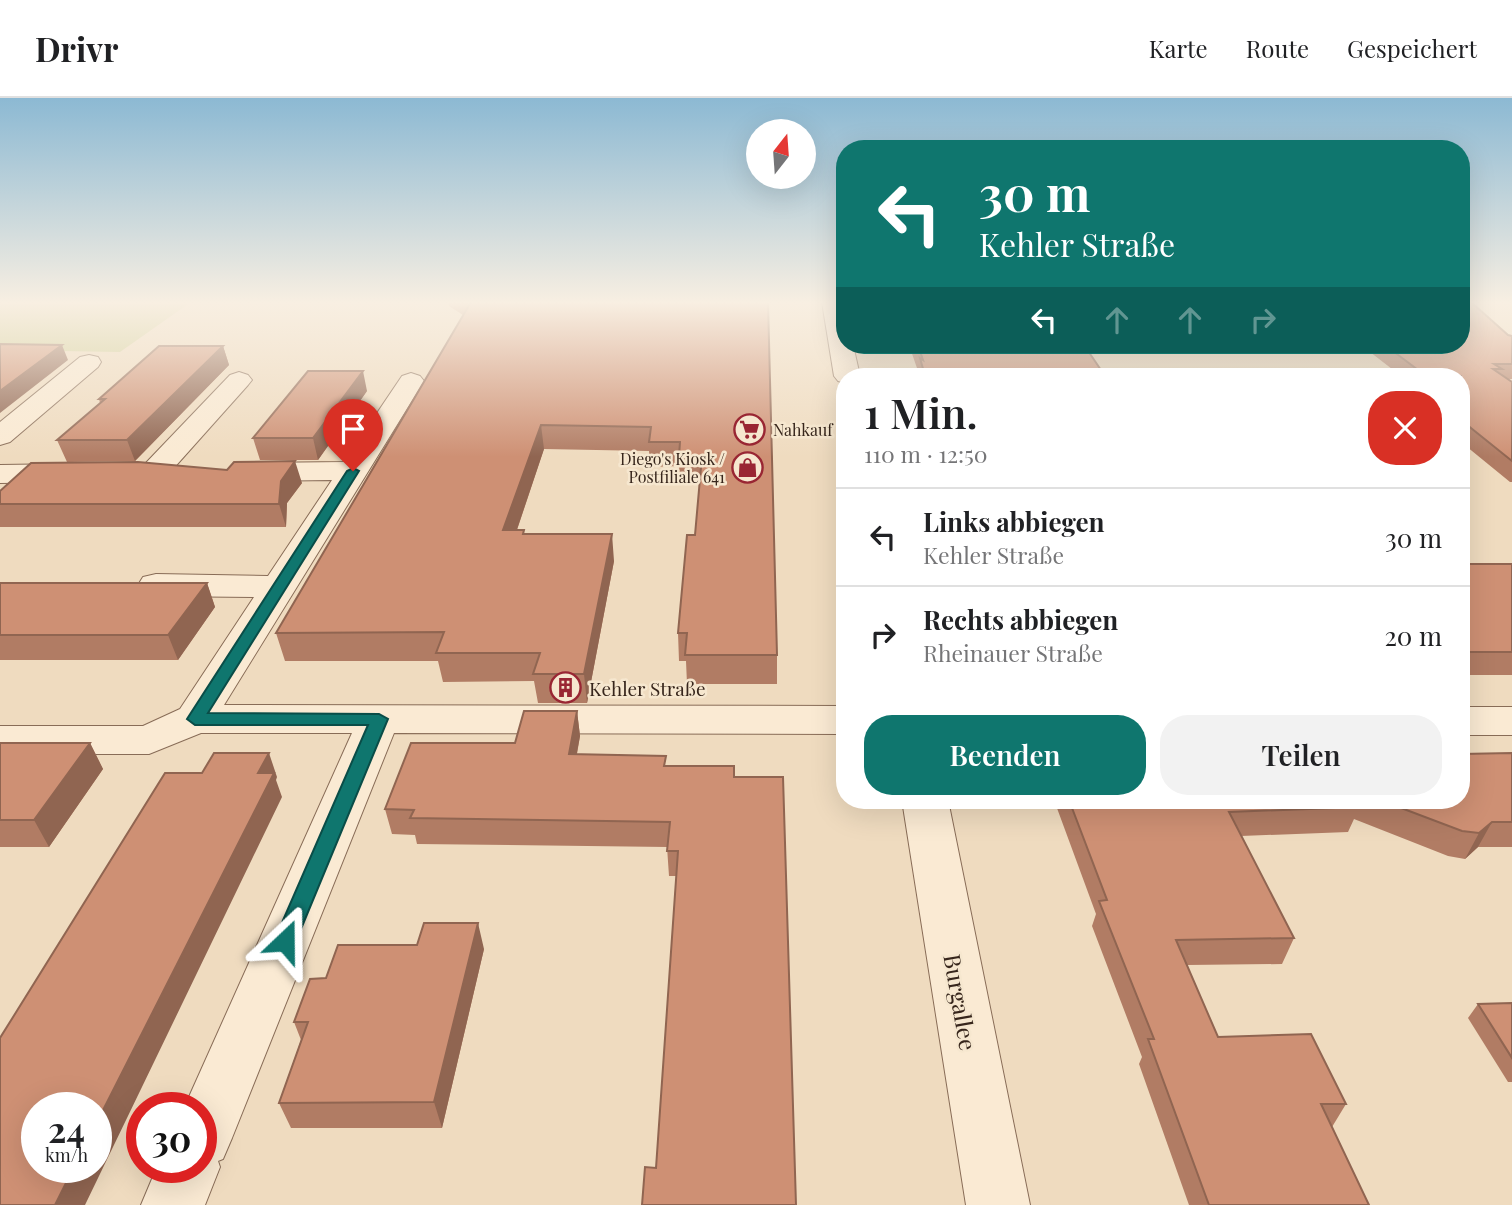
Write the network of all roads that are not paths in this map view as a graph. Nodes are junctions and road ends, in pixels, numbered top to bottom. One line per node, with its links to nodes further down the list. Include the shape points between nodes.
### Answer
1 (89, 362): 4 (street)
2 (239, 380): 6 (street)
3 (411, 381): 5 (street)
4 (0, 436)
5 (353, 471): 6 (street); 9 (street)
6 (125, 473): 7 (street)
7 (0, 474)
8 (125, 585): 9 (street)
9 (278, 587): 10 (street)
10 (195, 719): 11 (street); 15 (street, via 149,740)
11 (379, 719): 12 (street); 17 (street)
12 (836, 720)
13 (1470, 721): 14 (street)
14 (1512, 721)
15 (0, 740)
16 (927, 809): 20 (street, Burgallee)
17 (217, 1100)
18 (182, 1183): 19 (street)
19 (173, 1205)
20 (998, 1205)

